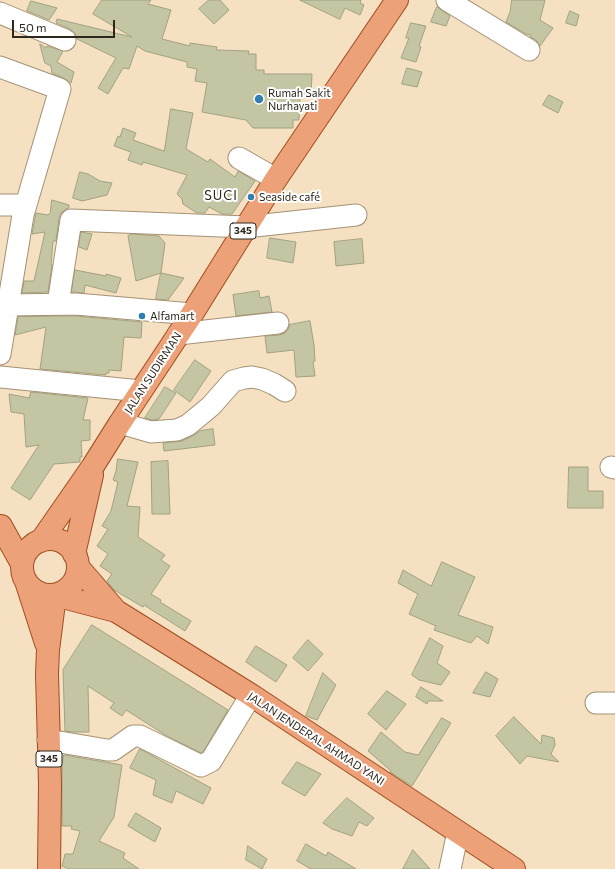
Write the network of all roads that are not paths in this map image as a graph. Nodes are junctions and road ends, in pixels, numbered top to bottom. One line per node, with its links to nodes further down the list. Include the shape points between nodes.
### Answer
1 (396, 0): 8 (main road, JALAN SUDIRMAN / 345)
2 (447, 0): 5 (street)
3 (0, 13): 4 (street)
4 (65, 40)
5 (529, 50)
6 (0, 67): 10 (street, via 60,89)
7 (239, 158): 8 (street)
8 (276, 179): 12 (main road, JALAN SUDIRMAN / 345)
9 (0, 205): 10 (street)
10 (26, 205): 14 (street)
11 (356, 215): 12 (street)
12 (246, 227): 13 (street, via 71,220); 15 (main road, JALAN SUDIRMAN / 345)
13 (58, 304): 14 (street); 15 (street)
14 (8, 305): 18 (street)
15 (192, 314): 17 (main road, JALAN SUDIRMAN / 345)
16 (278, 323): 17 (street)
17 (178, 334): 20 (main road, JALAN SUDIRMAN / 345)
18 (0, 354)
19 (0, 378): 20 (street)
20 (141, 391): 22 (main road, JALAN SUDIRMAN / 345)
21 (285, 391): 22 (street, via 262,379 244,378 233,381 211,406 177,430 151,432)
22 (120, 423): 23 (main road, JALAN SUDIRMAN / 345)
23 (94, 466): 25 (main road, JALAN SUDIRMAN); 26 (main road, JALAN SUDIRMAN / 345)
24 (0, 526): 25 (main road); 27 (main road)
25 (38, 542): 26 (main road, via 49,539 64,543); 27 (main road, via 28,548 24,555)
26 (76, 560): 28 (main road, via 77,574 74,582 62,592); 29 (main road, JALAN JENDERAL AHMAD YANI)
27 (24, 572): 28 (main road, via 31,587 38,592 46,595); 30 (main road, 345)
28 (55, 594): 29 (main road, JALAN JENDERAL AHMAD YANI); 30 (main road, 345)
29 (116, 611): 31 (main road, JALAN JENDERAL AHMAD YANI)
30 (48, 650): 32 (main road, 345)
31 (251, 695): 32 (street, via 211,761 202,766 140,736 133,736 113,750); 33 (main road, JALAN JENDERAL AHMAD YANI)
32 (48, 740): 34 (main road, 345)
33 (458, 832): 35 (street); 36 (main road, JALAN JENDERAL AHMAD YANI)
34 (49, 869)
35 (450, 869)
36 (514, 869)

